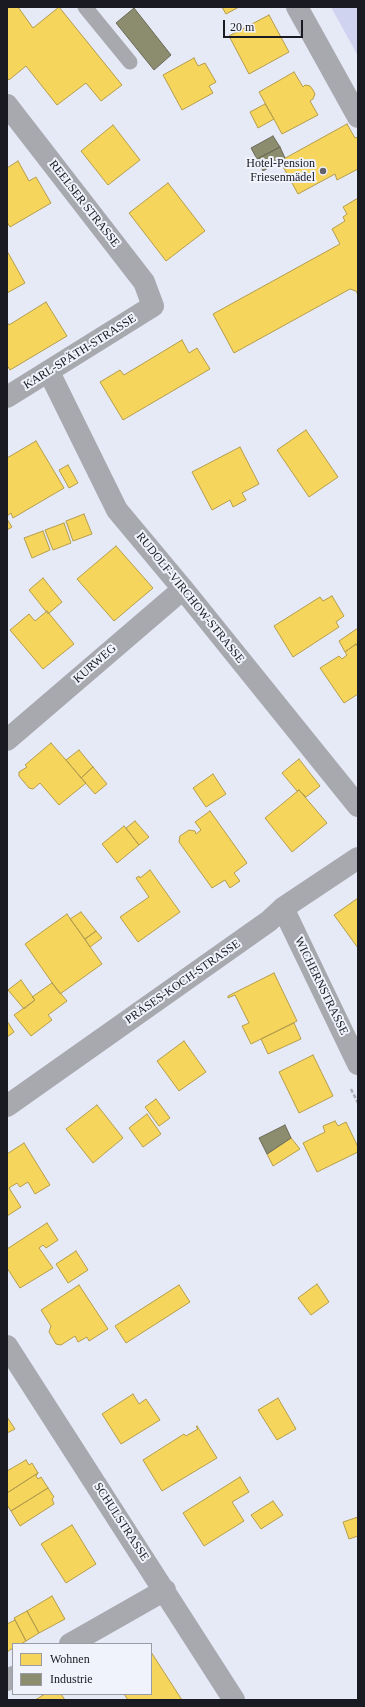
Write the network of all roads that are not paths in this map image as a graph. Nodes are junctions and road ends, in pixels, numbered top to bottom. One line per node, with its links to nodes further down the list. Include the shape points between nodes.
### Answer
1 (85, 7): 3 (lane)
2 (297, 7): 5 (street)
3 (130, 62)
4 (7, 105): 6 (street, REELSER STRASSE, via 144,282)
5 (358, 117)
6 (153, 306): 7 (street, KARL-SPÄTH-STRASSE)
7 (49, 372): 8 (street, KARL-SPÄTH-STRASSE); 9 (street, RUDOLF-VIRCHOW-STRASSE, via 117,510)
8 (7, 397)
9 (183, 589): 10 (street, KURWEG); 11 (street, RUDOLF-VIRCHOW-STRASSE)
10 (7, 740)
11 (358, 806)
12 (358, 858): 13 (street, PRÄSES-KOCH-STRASSE)
13 (283, 908): 14 (street, WICHERNSTRASSE); 15 (street, PRÄSES-KOCH-STRASSE, via 269,921)
14 (358, 1064)
15 (7, 1106)
16 (7, 1346): 17 (street, SCHULSTRASSE)
17 (165, 1590): 18 (street); 19 (street, SCHULSTRASSE)
18 (72, 1643)
19 (234, 1700)

